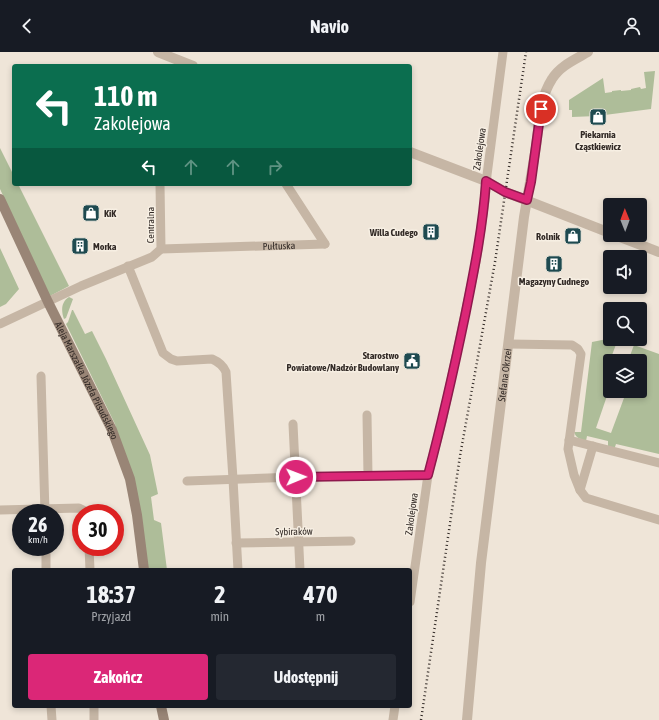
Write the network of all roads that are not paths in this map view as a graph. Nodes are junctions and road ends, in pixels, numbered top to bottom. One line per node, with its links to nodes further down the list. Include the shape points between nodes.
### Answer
1 (504, 52): 6 (street, Zakolejowa)
2 (588, 52): 10 (street, Stefana Okrzei, via 560,70 551,80 543,98)
3 (163, 53): 4 (street)
4 (185, 64)
5 (412, 153): 6 (street)
6 (486, 181): 10 (street); 25 (street, Zakolejowa, via 476,262 442,422)
7 (160, 186): 13 (street, Centralna)
8 (287, 186): 13 (street, Pułtuska, via 325,244)
9 (0, 199): 16 (main road, Aleja Marszałka Józefa Piłsudskiego)
10 (527, 200): 11 (street); 18 (street, Stefana Okrzei)
11 (603, 230)
12 (633, 242): 14 (street)
13 (161, 249): 15 (street, Centralna, via 152,256)
14 (659, 252)
15 (128, 266): 16 (street, Centralna); 28 (street, via 163,353 177,360 212,359 221,364 226,372)
16 (48, 302): 17 (street); 42 (main road, Aleja Marszałka Józefa Piłsudskiego, via 122,454 137,515)
17 (0, 324)
18 (508, 344): 22 (street, via 572,345 578,349 581,354); 56 (street, Stefana Okrzei, via 481,563)
19 (41, 376): 31 (street)
20 (367, 415): 26 (street)
21 (293, 424): 27 (street)
22 (569, 440): 23 (street); 30 (street, via 568,449)
23 (593, 446): 24 (street); 30 (street)
24 (659, 463)
25 (428, 475): 26 (street); 45 (street, Zakolejowa)
26 (368, 476): 27 (street)
27 (296, 477): 28 (street); 36 (street)
28 (233, 479): 29 (street); 37 (street)
29 (187, 481)
30 (580, 490): 34 (street, via 586,498)
31 (45, 504)
32 (0, 510): 33 (street)
33 (12, 510)
34 (659, 520)
35 (351, 541): 36 (street, Sybiraków)
36 (299, 542): 37 (street, Sybiraków); 44 (street)
37 (236, 543): 43 (street)
38 (46, 556): 40 (street)
39 (89, 556): 41 (street)
40 (46, 568)
41 (90, 568)
42 (144, 568)
43 (238, 568)
44 (300, 568)
45 (412, 587)
46 (51, 708): 51 (street)
47 (94, 708): 52 (street)
48 (160, 708): 53 (main road)
49 (161, 708): 54 (main road)
50 (395, 708): 55 (street)
51 (52, 720)
52 (94, 720)
53 (158, 720)
54 (164, 720)
55 (394, 720)
56 (468, 720)

